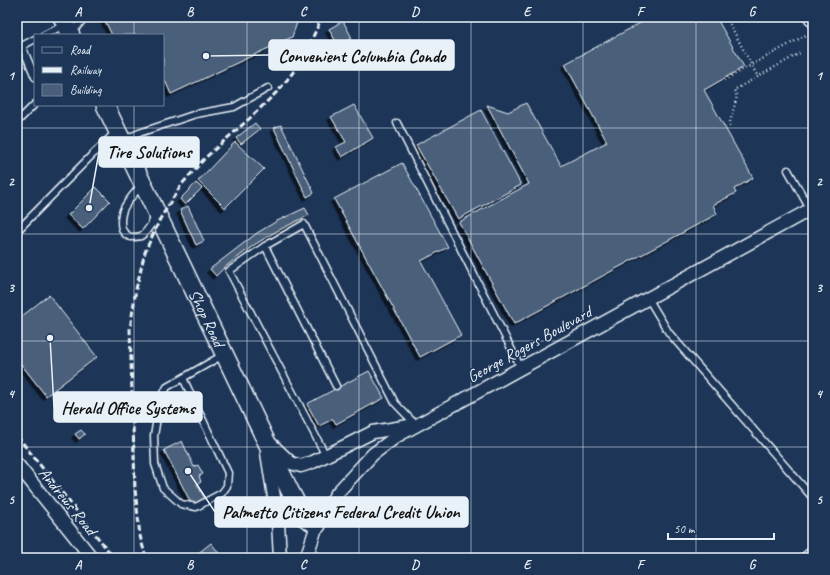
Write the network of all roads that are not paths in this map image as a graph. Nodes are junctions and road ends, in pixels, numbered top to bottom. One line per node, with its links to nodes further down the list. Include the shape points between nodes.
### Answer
1 (85, 17): 4 (lane)
2 (810, 17): 3 (street)
3 (813, 21)
4 (67, 28): 5 (lane)
5 (47, 34)
6 (34, 39): 7 (lane)
7 (20, 44): 8 (lane)
8 (34, 76)
9 (268, 88): 14 (lane, via 234,107 196,114 139,133)
10 (34, 105): 12 (lane)
11 (105, 106): 14 (street, Shop Road)
12 (17, 122)
13 (397, 123): 23 (lane)
14 (120, 136): 16 (street, Shop Road); 19 (lane, via 92,155)
15 (788, 170): 17 (lane)
16 (143, 183): 18 (street, Shop Road); 18 (lane, via 123,211 122,228 126,235 141,236)
17 (812, 208): 21 (street, George Rogers Boulevard)
18 (158, 214): 22 (street, Shop Road)
19 (17, 231)
20 (265, 246): 25 (lane); 26 (lane, via 304,224 395,403); 28 (lane, via 229,271)
21 (648, 298): 23 (street, George Rogers Boulevard); 30 (lane, via 668,334)
22 (224, 354): 24 (lane); 27 (street, Shop Road)
23 (521, 368): 26 (street, George Rogers Boulevard)
24 (182, 378): 24 (lane, via 167,387 160,400 154,436 156,464 164,488 181,504 196,507 222,493 227,486 228,474)
25 (336, 386)
26 (416, 425): 28 (street, via 373,432); 31 (street, George Rogers Boulevard, via 396,436 373,454 337,493)
27 (264, 436): 28 (street, via 291,463 301,466); 31 (street, Shop Road, via 304,517); 34 (street, via 278,522)
28 (326, 456)
29 (17, 464): 33 (street, Andrews Road)
30 (813, 498)
31 (317, 525): 35 (street, George Rogers Boulevard)
32 (813, 549): 36 (lane)
33 (92, 558)
34 (280, 558)
35 (306, 558)
36 (802, 558)

